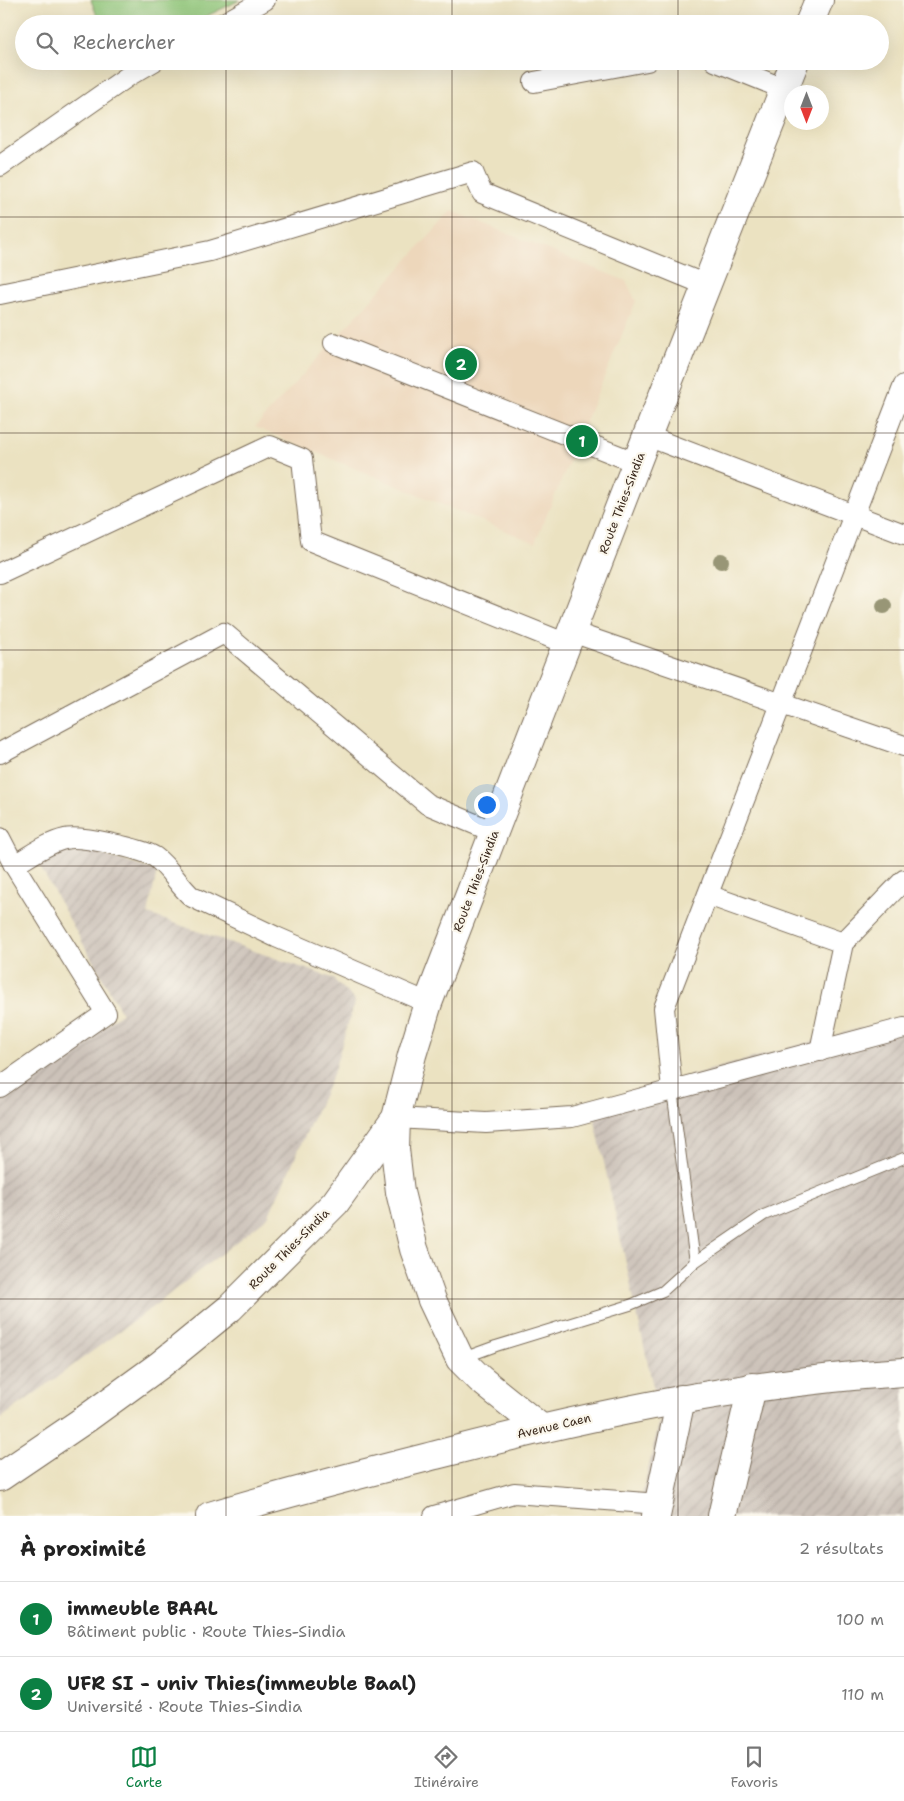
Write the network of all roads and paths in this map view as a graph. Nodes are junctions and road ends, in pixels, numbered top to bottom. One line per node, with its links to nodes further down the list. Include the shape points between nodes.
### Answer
1 (266, 0): 3 (street)
2 (819, 0): 4 (main road)
3 (238, 15)
4 (813, 15)
5 (139, 70): 12 (street)
6 (599, 70): 9 (street)
7 (738, 70): 11 (street)
8 (791, 70): 10 (main road, Route Thies-Sindia)
9 (534, 82)
10 (785, 85)
11 (784, 88): 13 (main road, Route Thies-Sindia)
12 (0, 166)
13 (706, 285): 14 (street, via 482,193 473,172 210,251); 17 (main road, Route Thies-Sindia)
14 (0, 294)
15 (334, 344): 18 (street)
16 (904, 386): 19 (street)
17 (647, 436): 18 (main road, Route Thies-Sindia); 19 (street)
18 (637, 463): 22 (main road, Route Thies-Sindia)
19 (854, 515): 20 (street); 23 (street)
20 (904, 534)
21 (0, 573): 22 (street, via 270,446 302,459 311,541)
22 (570, 638): 23 (street); 26 (main road, Route Thies-Sindia)
23 (781, 704): 24 (street); 30 (street)
24 (904, 746)
25 (0, 753): 26 (street, via 224,633 427,804)
26 (494, 832): 32 (main road, Route Thies-Sindia)
27 (0, 838): 28 (street)
28 (14, 865): 32 (street, via 66,838 145,852 168,869 192,896); 35 (street, via 106,1012)
29 (904, 880): 31 (street)
30 (708, 895): 31 (street); 36 (street, via 664,1008)
31 (843, 943): 34 (street)
32 (428, 1004): 37 (main road, Route Thies-Sindia)
33 (904, 1028): 34 (street)
34 (820, 1051): 36 (street)
35 (0, 1087)
36 (672, 1090): 37 (street, via 572,1117 486,1123); 39 (lane)
37 (396, 1118): 40 (main road, via 395,1149 400,1192 414,1249 432,1300); 45 (main road, Route Thies-Sindia, via 335,1203 230,1308 160,1365)
38 (904, 1158): 39 (lane, via 764,1215)
39 (694, 1262): 40 (lane, via 663,1291 630,1305)
40 (460, 1359): 44 (main road)
41 (904, 1372): 42 (main road, Avenue Caen)
42 (752, 1387): 43 (main road, Avenue Caen); 49 (main road)
43 (681, 1400): 44 (main road, Avenue Caen); 46 (main road)
44 (541, 1428): 47 (main road, Avenue Caen, via 279,1495)
45 (0, 1477)
46 (657, 1510): 48 (street, via 514,1493)
47 (210, 1516)
48 (434, 1516)
49 (722, 1516)

